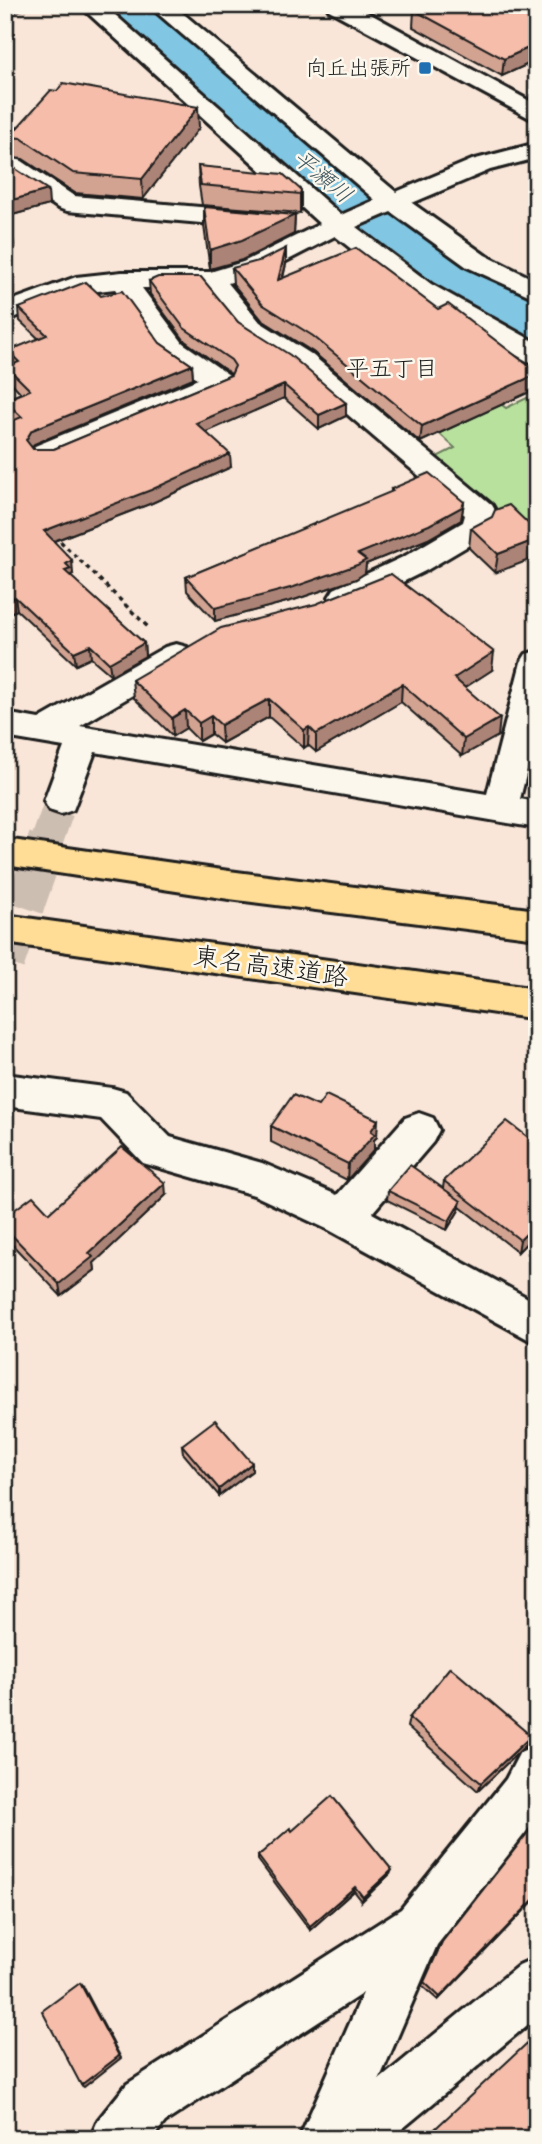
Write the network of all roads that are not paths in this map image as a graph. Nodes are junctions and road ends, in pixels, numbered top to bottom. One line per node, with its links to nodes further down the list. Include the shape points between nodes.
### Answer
1 (90, 5): 8 (street)
2 (159, 5): 7 (street)
3 (337, 5): 4 (street)
4 (537, 115)
5 (537, 150): 7 (street, via 481,165)
6 (13, 166): 8 (street, via 67,203)
7 (393, 202): 8 (street); 11 (street, via 476,261)
8 (336, 226): 10 (street, via 252,268); 13 (street, via 421,290)
9 (122, 280): 10 (street); 12 (street, via 76,285); 14 (street, via 173,349 219,381)
10 (211, 280): 15 (street, via 250,328 302,360 481,512 477,527 416,563)
11 (537, 291)
12 (5, 313)
13 (537, 355)
14 (46, 453)
15 (317, 607)
16 (189, 648): 19 (street)
17 (537, 662): 22 (street)
18 (5, 725): 19 (street)
19 (42, 732): 20 (street)
20 (82, 740): 21 (street); 22 (street)
21 (61, 801)
22 (500, 810): 23 (street)
23 (537, 815)
24 (5, 852): 25 (highway)
25 (537, 925)
26 (5, 929): 27 (highway, 東名高速道路)
27 (537, 1004)
28 (5, 1090): 30 (street, via 112,1104 157,1151 262,1180)
29 (418, 1130): 30 (street)
30 (343, 1217): 31 (street)
31 (537, 1325)
32 (537, 1769): 33 (street, via 523,1796)
33 (419, 1927): 35 (street, via 146,2103); 36 (street)
34 (537, 1983): 37 (street)
35 (117, 2139)
36 (326, 2139)
37 (345, 2139)

